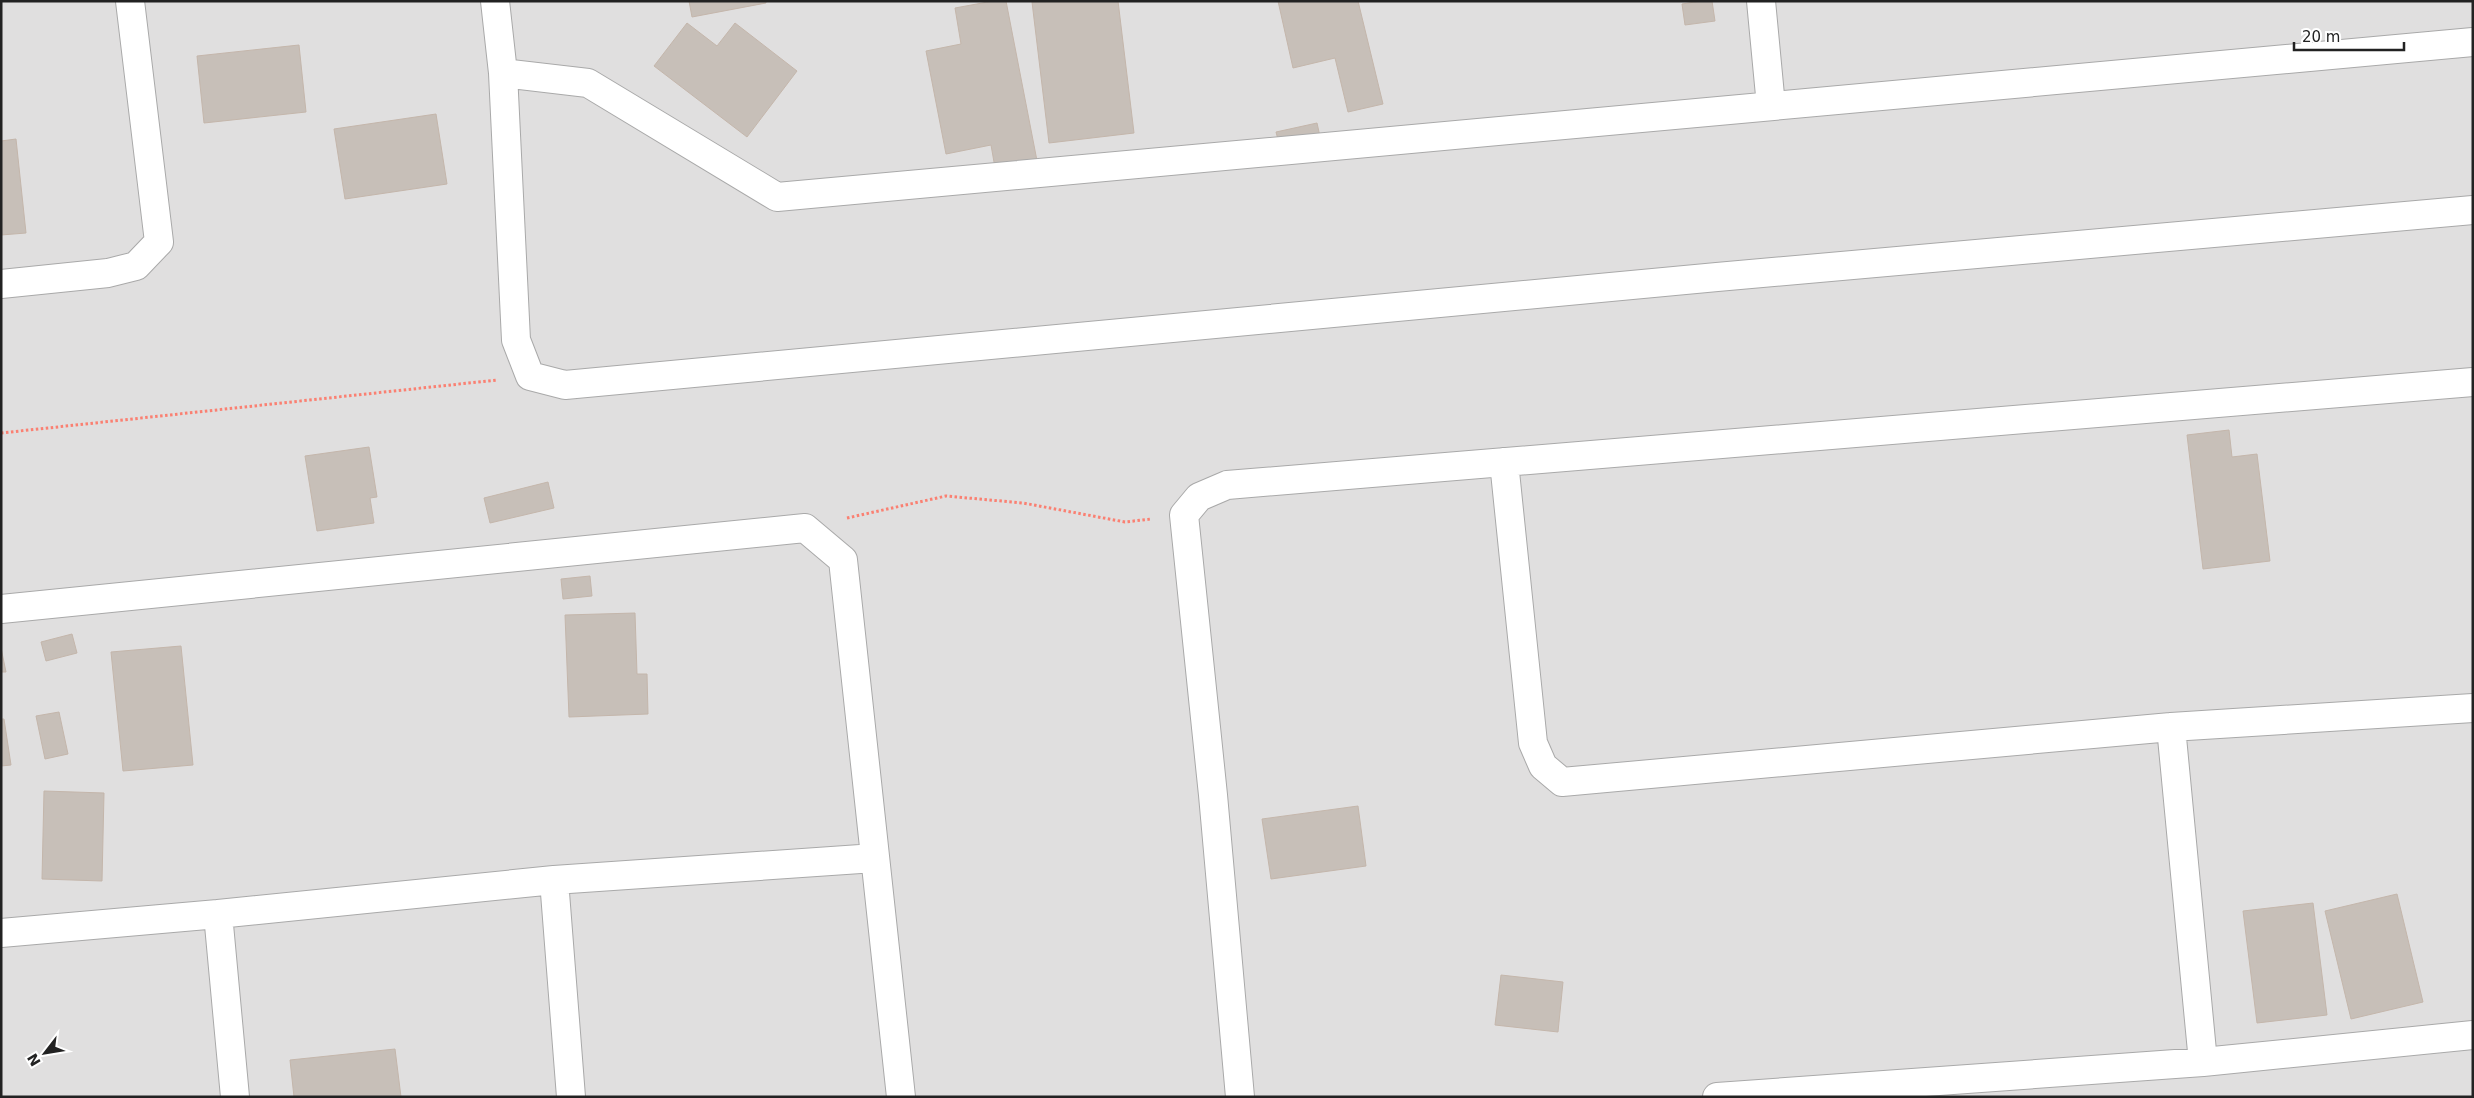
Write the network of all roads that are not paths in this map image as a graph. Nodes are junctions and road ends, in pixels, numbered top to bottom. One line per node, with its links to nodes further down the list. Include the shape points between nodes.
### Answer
1 (130, 1): 8 (street, via 159,242 136,266 108,273)
2 (495, 1): 5 (street)
3 (1761, 1): 6 (street)
4 (2473, 42): 6 (street)
5 (503, 72): 6 (street, via 588,83 777,197); 7 (street, via 516,340 530,376 565,385)
6 (1771, 106)
7 (2473, 210)
8 (1, 284)
9 (2473, 382): 10 (street)
10 (1504, 462): 13 (street, via 1533,742 1543,766 1562,782); 23 (street, via 1227,485 1199,497 1184,515)
11 (1, 609): 14 (street, via 805,528 843,560)
12 (2473, 708): 13 (street)
13 (2171, 727): 19 (street)
14 (875, 858): 15 (street); 22 (street)
15 (554, 880): 16 (street); 21 (street)
16 (218, 914): 17 (street); 20 (street)
17 (1, 934)
18 (2473, 1035): 19 (street)
19 (2203, 1062): 24 (street)
20 (235, 1097)
21 (571, 1097)
22 (901, 1097)
23 (1240, 1097)
24 (1717, 1097)

